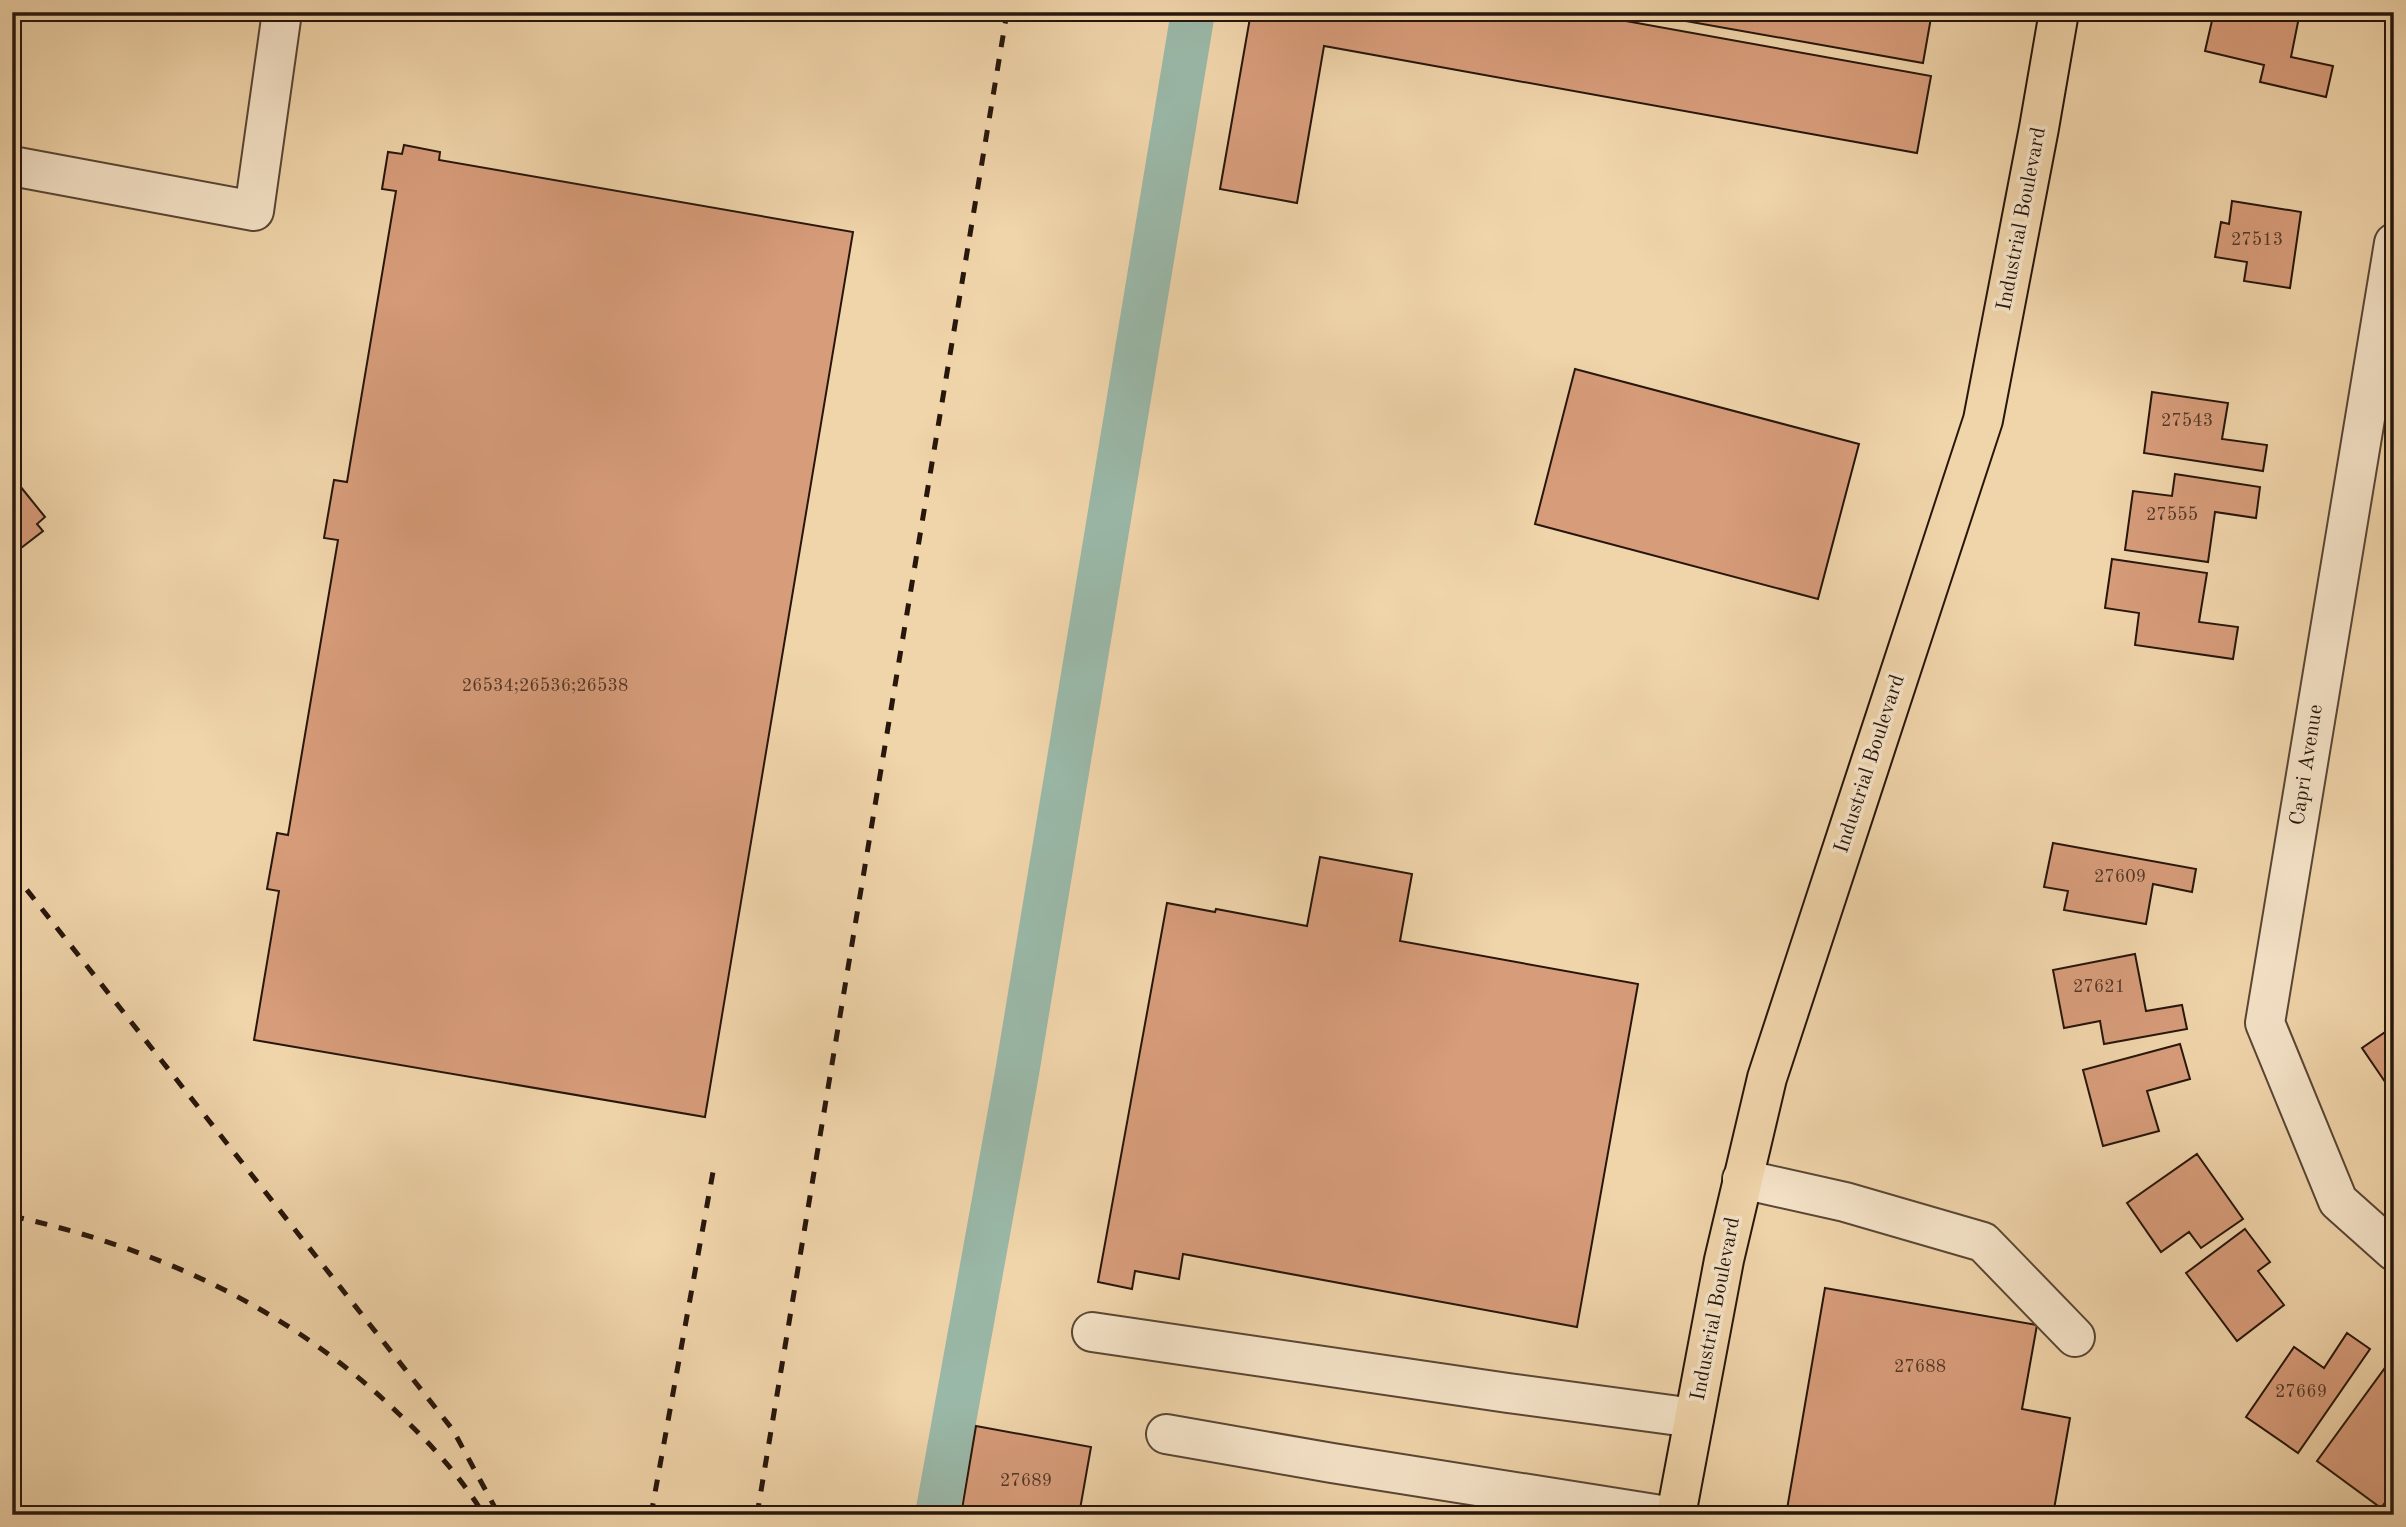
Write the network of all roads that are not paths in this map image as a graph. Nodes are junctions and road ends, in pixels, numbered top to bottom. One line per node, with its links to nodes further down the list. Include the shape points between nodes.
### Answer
1 (282, 12): 3 (street, via 254,211)
2 (2059, 12): 5 (main road, Industrial Boulevard, via 1983,420 1767,1078)
3 (12, 166)
4 (2394, 243): 6 (street, Capri Avenue, via 2265,1023 2338,1201)
5 (1742, 1179): 8 (street, via 1845,1202 1983,1242); 9 (main road, Industrial Boulevard)
6 (2394, 1251)
7 (1092, 1332): 9 (street)
8 (2075, 1337)
9 (1694, 1418): 12 (main road, Industrial Boulevard)
10 (1166, 1434): 11 (street)
11 (1661, 1515)
12 (1676, 1515)

